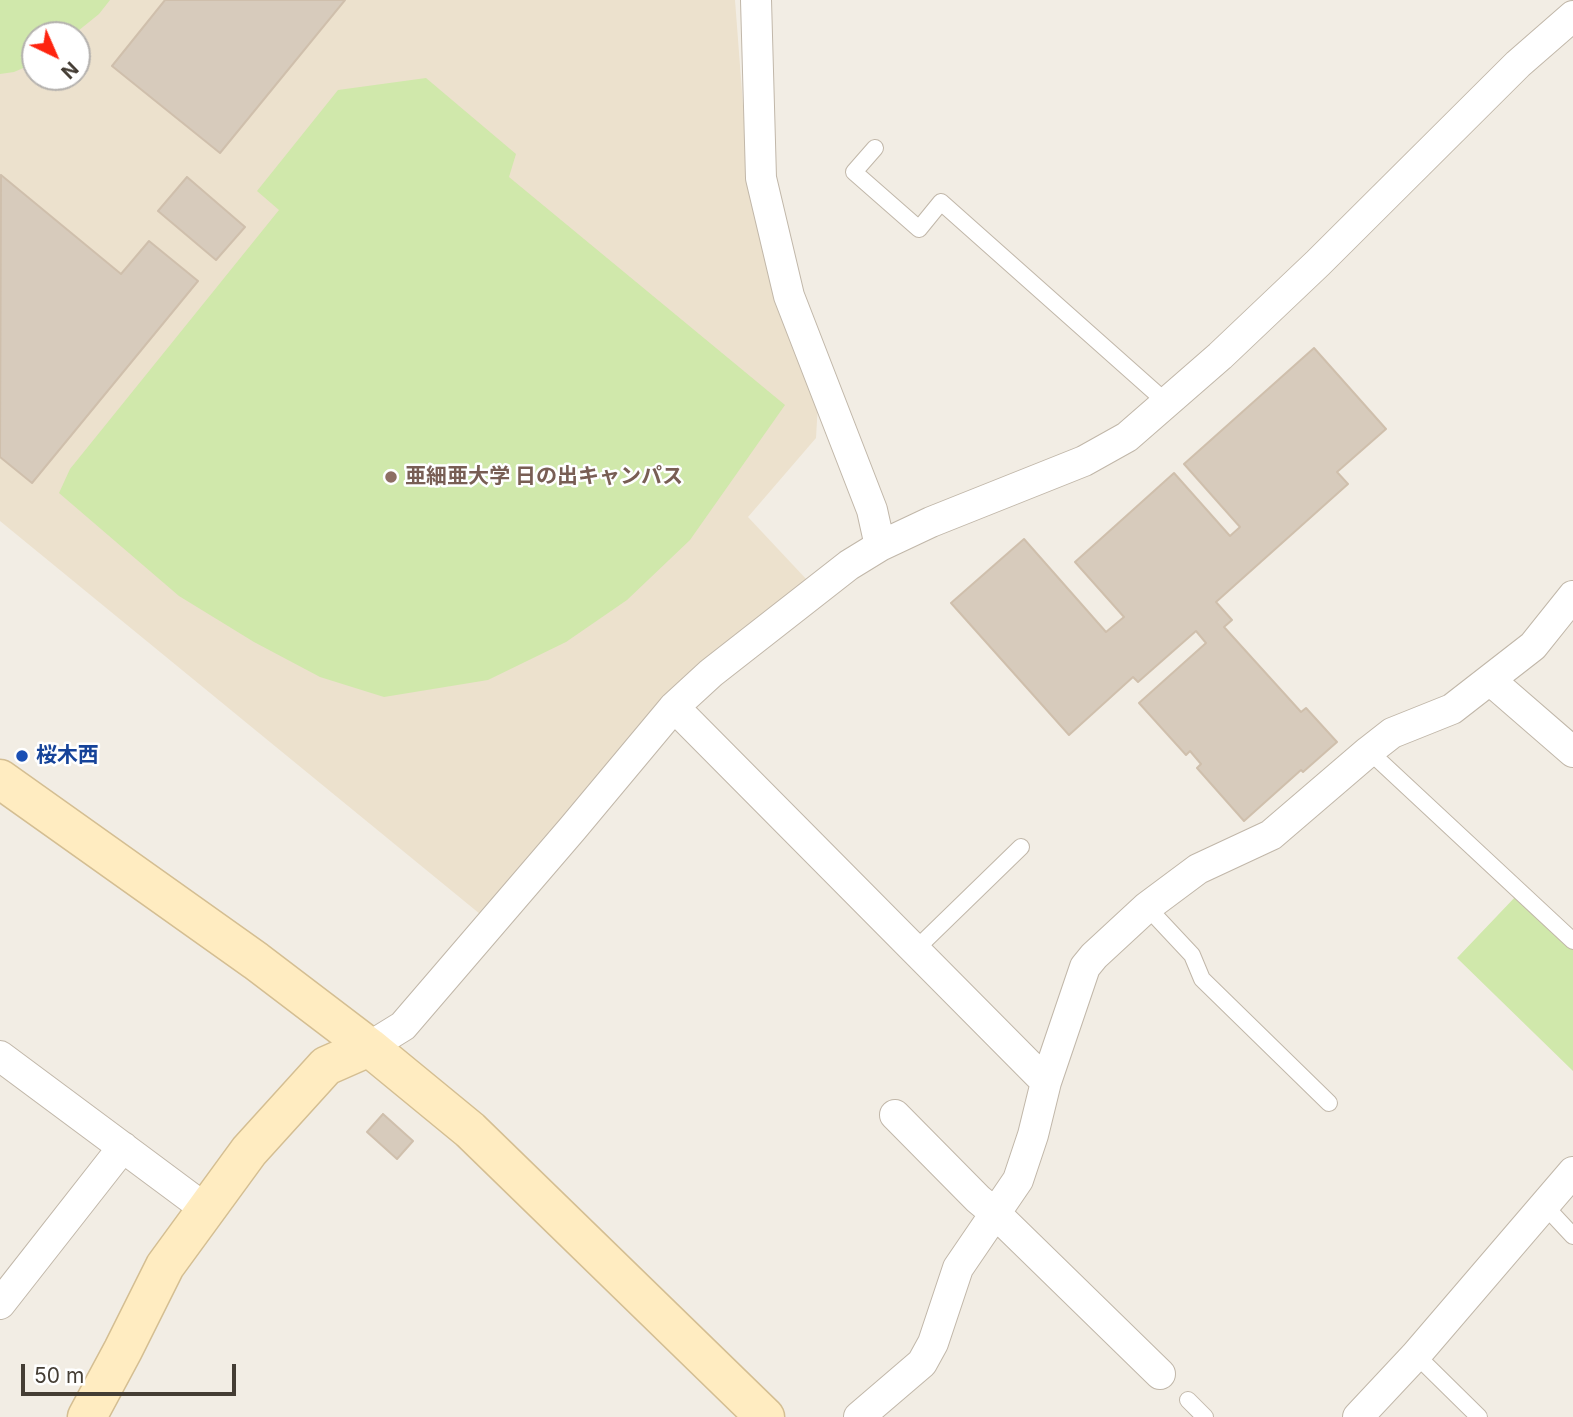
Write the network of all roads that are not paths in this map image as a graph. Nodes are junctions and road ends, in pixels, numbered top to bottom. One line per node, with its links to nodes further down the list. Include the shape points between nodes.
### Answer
1 (756, 0): 5 (street, via 761,178 789,296 872,510)
2 (1573, 16): 4 (street, via 1518,64 1220,356)
3 (875, 148): 4 (lane, via 854,172 882,197 919,229 940,202)
4 (1166, 402): 5 (street, via 1126,437 1084,461)
5 (880, 546): 8 (street, via 849,565)
6 (1573, 596): 7 (street, via 1533,646)
7 (1490, 680): 9 (street, via 1452,709 1392,733); 10 (street)
8 (674, 707): 15 (street); 16 (street, via 403,1026)
9 (1369, 751): 13 (street, via 1271,835 1198,869); 14 (lane)
10 (1573, 752)
11 (0, 779): 16 (street)
12 (1021, 847): 15 (lane)
13 (1147, 907): 18 (street, via 1086,967); 19 (lane, via 1192,955 1202,979)
14 (1573, 941)
15 (915, 950): 18 (street)
16 (369, 1047): 24 (street, via 326,1066 249,1151); 32 (street, via 470,1130)
17 (5, 1070): 21 (street)
18 (1046, 1082): 25 (street, via 1018,1180)
19 (1329, 1103)
20 (895, 1115): 25 (street)
21 (123, 1147): 24 (street); 27 (street)
22 (1573, 1172): 23 (street)
23 (1545, 1206): 26 (lane); 28 (street)
24 (207, 1210): 31 (street, via 165,1266)
25 (996, 1214): 29 (street); 33 (street, via 958,1268 922,1363)
26 (1573, 1236)
27 (0, 1304)
28 (1416, 1355): 35 (street); 36 (lane)
29 (1160, 1374)
30 (1188, 1400): 34 (lane)
31 (87, 1417)
32 (765, 1417)
33 (859, 1417)
34 (1205, 1417)
35 (1358, 1417)
36 (1479, 1417)

